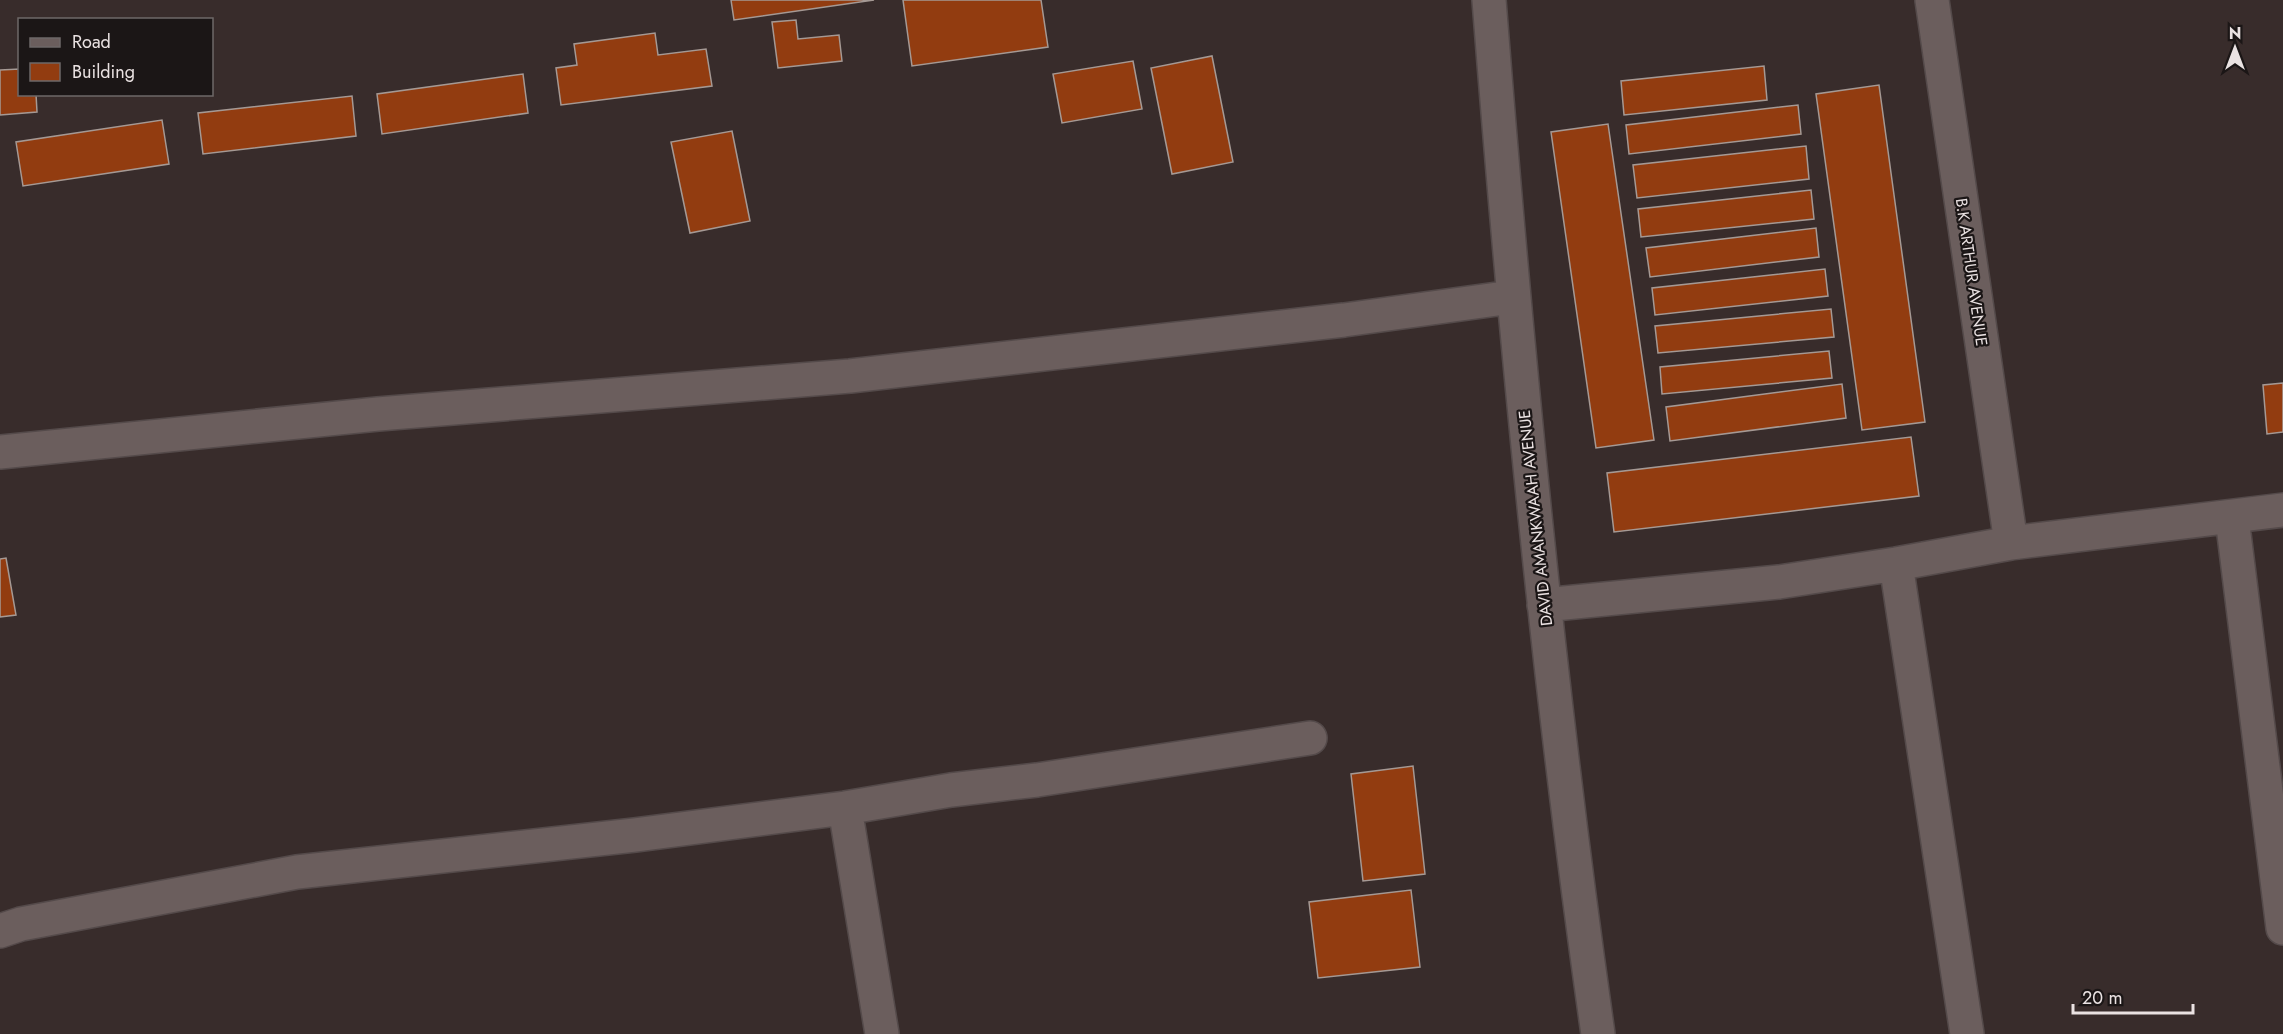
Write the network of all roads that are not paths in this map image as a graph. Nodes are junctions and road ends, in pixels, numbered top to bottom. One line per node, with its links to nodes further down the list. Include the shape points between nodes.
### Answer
1 (1489, 0): 3 (street, DAVID AMANKWAAH AVENUE)
2 (1932, 0): 7 (street, B.K ARTHUR AVENUE)
3 (1512, 297): 4 (street, via 850,376 344,417); 9 (street, DAVID AMANKWAAH AVENUE)
4 (0, 452)
5 (2283, 510): 6 (street)
6 (2232, 518): 7 (street); 12 (street)
7 (2011, 543): 8 (street)
8 (1896, 564): 9 (street, via 1779,582); 16 (street)
9 (1544, 605): 15 (street, DAVID AMANKWAAH AVENUE, via 1569,828)
10 (1310, 738): 11 (street)
11 (845, 808): 13 (street, via 297,872); 14 (street)
12 (2283, 928)
13 (0, 931)
14 (882, 1034)
15 (1598, 1034)
16 (1967, 1034)

